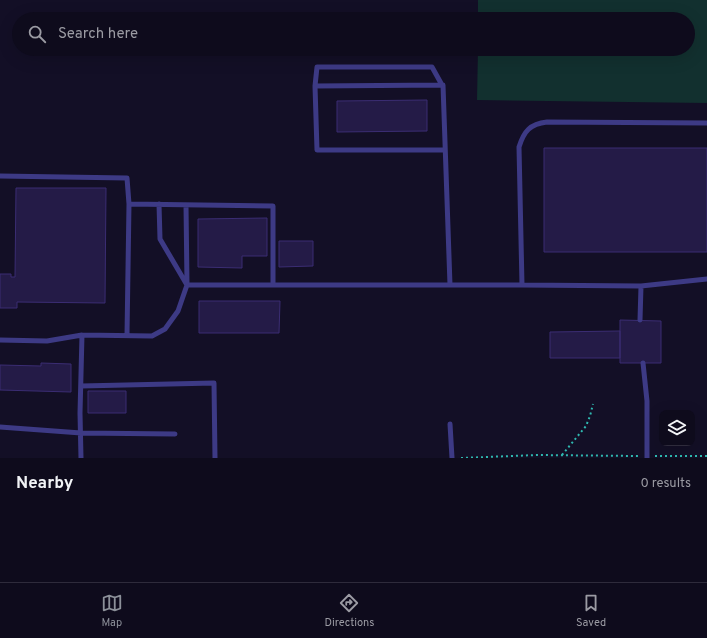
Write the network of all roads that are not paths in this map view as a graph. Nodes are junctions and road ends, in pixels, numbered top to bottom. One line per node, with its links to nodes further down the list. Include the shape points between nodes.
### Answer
1 (442, 85): 2 (lane); 2 (lane, via 432,67 317,66); 4 (lane)
2 (315, 86): 4 (lane, via 317,150)
3 (707, 123): 13 (lane, via 547,122 530,128 523,136 519,147)
4 (445, 150): 12 (lane)
5 (0, 176): 6 (lane, via 127,178)
6 (129, 204): 7 (lane); 17 (lane)
7 (160, 204): 8 (lane); 10 (lane, via 160,239)
8 (186, 205): 10 (lane); 11 (lane, via 273,206)
9 (707, 279): 14 (lane)
10 (187, 284): 11 (lane); 17 (lane, via 178,311 165,329 152,336)
11 (274, 284): 12 (lane)
12 (450, 284): 13 (lane)
13 (522, 285): 14 (lane)
14 (641, 286): 15 (lane)
15 (640, 320)
16 (82, 335): 17 (lane); 18 (lane, via 47,341); 20 (lane)
17 (127, 335)
18 (0, 340)
19 (643, 363): 25 (lane)
20 (81, 386): 23 (lane); 27 (lane, via 214,383)
21 (450, 424): 28 (lane)
22 (0, 427): 23 (lane)
23 (81, 433): 24 (lane); 26 (lane)
24 (175, 434)
25 (648, 457)
26 (81, 458)
27 (215, 458)
28 (452, 458)

